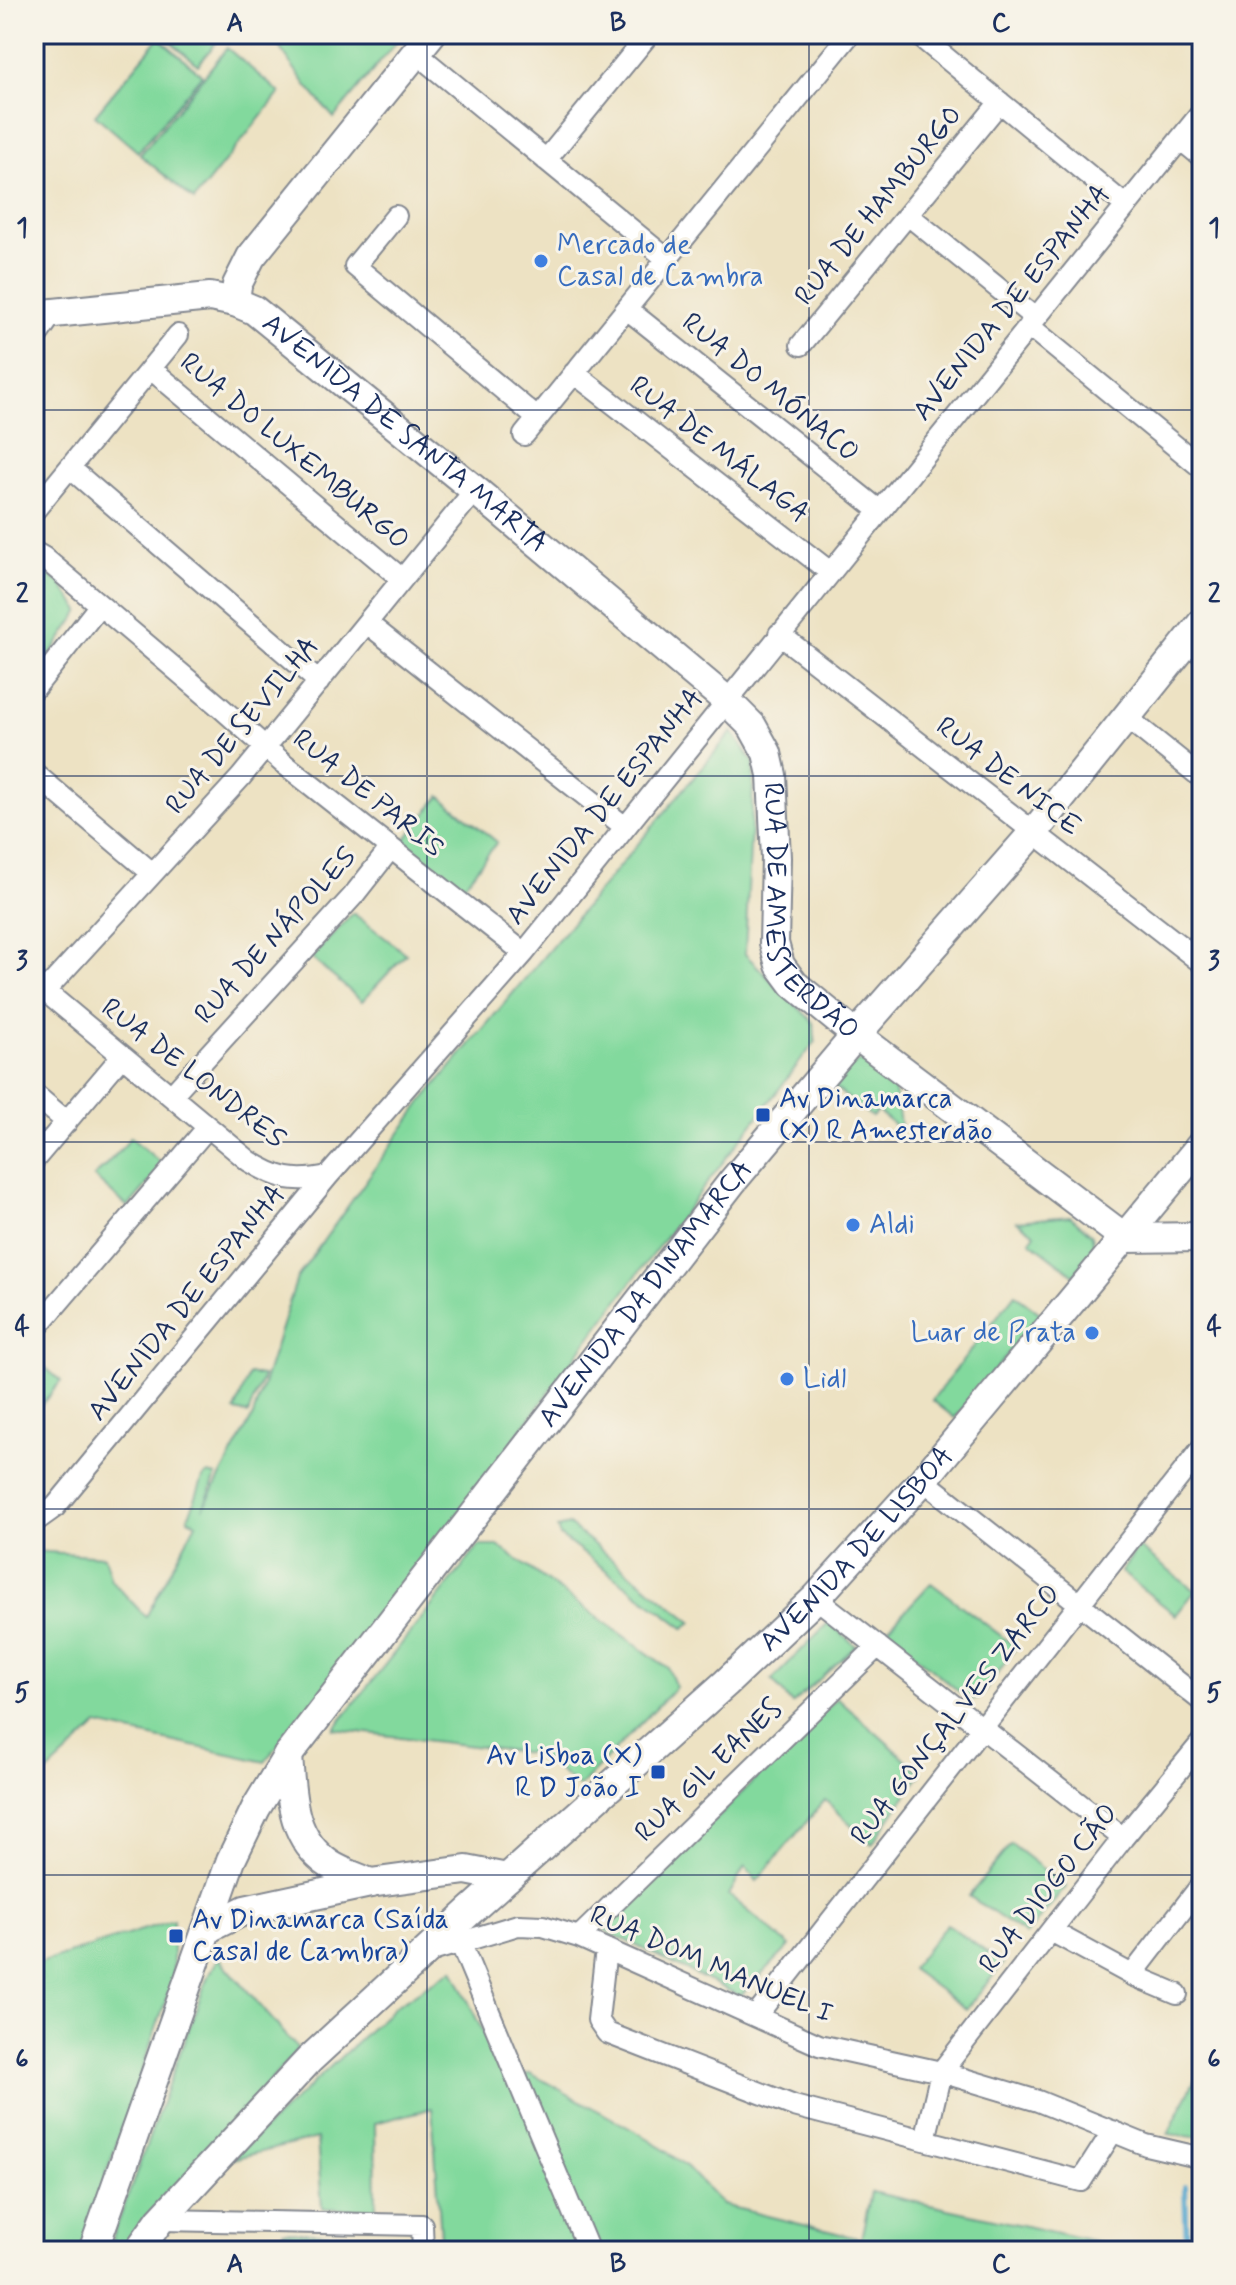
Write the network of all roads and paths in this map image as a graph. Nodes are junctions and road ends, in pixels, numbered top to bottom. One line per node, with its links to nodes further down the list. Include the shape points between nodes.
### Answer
1 (649, 34): 9 (street)
2 (850, 34): 13 (street)
3 (917, 34): 5 (street)
4 (424, 44): 9 (street); 14 (main road, via 251,257)
5 (1000, 102): 10 (street); 11 (street, RUA DE HAMBURGO)
6 (1202, 112): 7 (street, AVENIDA DE ESPANHA)
7 (1180, 139): 8 (street); 10 (street, AVENIDA DE ESPANHA)
8 (1202, 157)
9 (546, 160): 13 (street)
10 (1126, 206): 17 (street, AVENIDA DE ESPANHA)
11 (908, 215): 17 (street); 20 (street, RUA DE HAMBURGO)
12 (396, 216): 23 (street, via 355,266)
13 (667, 259): 15 (street)
14 (235, 302): 16 (main road, AVENIDA DE SANTA MARTA, via 210,297); 27 (main road, AVENIDA DE SANTA MARTA, via 271,322)
15 (627, 309): 22 (street); 29 (street, RUA DO MÓNACO)
16 (43, 314): 19 (street)
17 (1032, 322): 26 (street); 29 (street, AVENIDA DE ESPANHA)
18 (178, 335): 21 (street, RUA DO LUXEMBURGO)
19 (34, 340)
20 (801, 345)
21 (151, 369): 25 (street, RUA DO LUXEMBURGO); 32 (street, RUA DO LUXEMBURGO)
22 (574, 373): 23 (street); 31 (street, RUA DE MÁLAGA)
23 (537, 418): 24 (street)
24 (524, 435)
25 (70, 468): 28 (street, RUA DO LUXEMBURGO); 37 (street)
26 (1202, 468)
27 (475, 490): 32 (street, RUA DE SEVILHA); 39 (main road, AVENIDA DE SANTA MARTA)
28 (34, 511)
29 (880, 511): 31 (street, AVENIDA DE ESPANHA)
30 (34, 552): 33 (street, RUA DE PARIS)
31 (830, 572): 36 (street, AVENIDA DE ESPANHA)
32 (402, 579): 34 (street, RUA DE SEVILHA)
33 (100, 605): 38 (street); 41 (street, RUA DE PARIS)
34 (367, 623): 37 (street, RUA DE SEVILHA); 44 (street)
35 (1202, 623): 40 (main road, AVENIDA DA DINAMARCA)
36 (779, 634): 39 (street, AVENIDA DE ESPANHA); 45 (street, RUA DE NICE)
37 (319, 682): 41 (street, RUA DE SEVILHA)
38 (34, 689)
39 (726, 700): 44 (street, AVENIDA DE ESPANHA); 51 (main road, RUA DE AMESTERDÃO, via 752,726 772,775 774,943 780,965 794,984)
40 (1126, 717): 43 (street); 45 (main road, AVENIDA DA DINAMARCA)
41 (265, 747): 46 (street, RUA DE PARIS); 47 (street, RUA DE SEVILHA)
42 (34, 773): 47 (street)
43 (1202, 778)
44 (625, 827): 48 (street, AVENIDA DE ESPANHA)
45 (1034, 832): 49 (street, RUA DE NICE); 51 (main road, AVENIDA DA DINAMARCA)
46 (390, 849): 48 (street, RUA DE PARIS); 54 (street, RUA DE NÁPOLES)
47 (152, 873): 50 (street, RUA DE SEVILHA)
48 (524, 953): 59 (street, AVENIDA DE ESPANHA)
49 (1202, 963)
50 (40, 986): 52 (street, RUA DE LONDRES)
51 (856, 1035): 61 (main road, RUA DE AMESTERDÃO); 72 (main road, AVENIDA DA DINAMARCA, via 732,1182)
52 (122, 1056): 54 (street, RUA DE LONDRES); 55 (street)
53 (34, 1094): 55 (street)
54 (171, 1096): 56 (street, RUA DE LONDRES)
55 (67, 1122): 58 (street)
56 (208, 1127): 59 (street, RUA DE LONDRES, via 249,1161 279,1177 304,1181); 62 (street)
57 (1202, 1144): 61 (main road, AVENIDA DE LISBOA)
58 (34, 1160)
59 (328, 1176): 65 (street, AVENIDA DE ESPANHA, via 57,1505)
60 (1202, 1237): 61 (main road)
61 (1125, 1238): 64 (main road, AVENIDA DE LISBOA)
62 (34, 1331)
63 (1202, 1448): 67 (street, RUA GONÇALVES ZARCO)
64 (923, 1480): 66 (main road, AVENIDA DE LISBOA); 67 (street)
65 (34, 1522)
66 (816, 1598): 68 (street); 74 (main road, AVENIDA DE LISBOA)
67 (1079, 1603): 69 (street); 70 (street, RUA GONÇALVES ZARCO)
68 (878, 1646): 70 (street); 79 (street, RUA GIL EANES)
69 (1202, 1701)
70 (982, 1727): 73 (street); 85 (street, RUA GONÇALVES ZARCO)
71 (1202, 1742): 73 (street, RUA DIOGO CÃO)
72 (288, 1755): 75 (main road, via 292,1807 310,1846 329,1864); 77 (main road, AVENIDA DA DINAMARCA, via 231,1860)
73 (1123, 1838): 78 (street, RUA DIOGO CÃO)
74 (507, 1878): 75 (main road, via 466,1870); 82 (main road, AVENIDA DE LISBOA)
75 (370, 1883): 77 (main road, via 245,1910)
76 (1202, 1884): 83 (street)
77 (207, 1929): 91 (main road, AVENIDA DA DINAMARCA)
78 (1051, 1931): 83 (street); 86 (street, RUA DIOGO CÃO)
79 (579, 1937): 80 (street, RUA DOM MANUEL I, via 518,1925); 81 (street, RUA DOM MANUEL I)
80 (460, 1942): 82 (street, RUA DOM MANUEL I); 94 (street)
81 (606, 1949): 85 (street, RUA DOM MANUEL I); 88 (street, via 598,2020 607,2033 794,2106)
82 (427, 1953): 90 (main road, AVENIDA DE LISBOA, via 309,2060)
83 (1132, 1975): 84 (street)
84 (1177, 1994)
85 (756, 2016): 86 (street, RUA DOM MANUEL I, via 819,2045)
86 (941, 2072): 87 (street, RUA DOM MANUEL I, via 1038,2101); 88 (street)
87 (1113, 2131): 88 (street, via 1081,2181); 89 (street, RUA DOM MANUEL I)
88 (925, 2140)
89 (1202, 2158)
90 (160, 2220): 92 (main road, AVENIDA DE LISBOA); 93 (street, via 422,2225)
91 (93, 2251)
92 (138, 2251)
93 (423, 2251)
94 (589, 2251)

